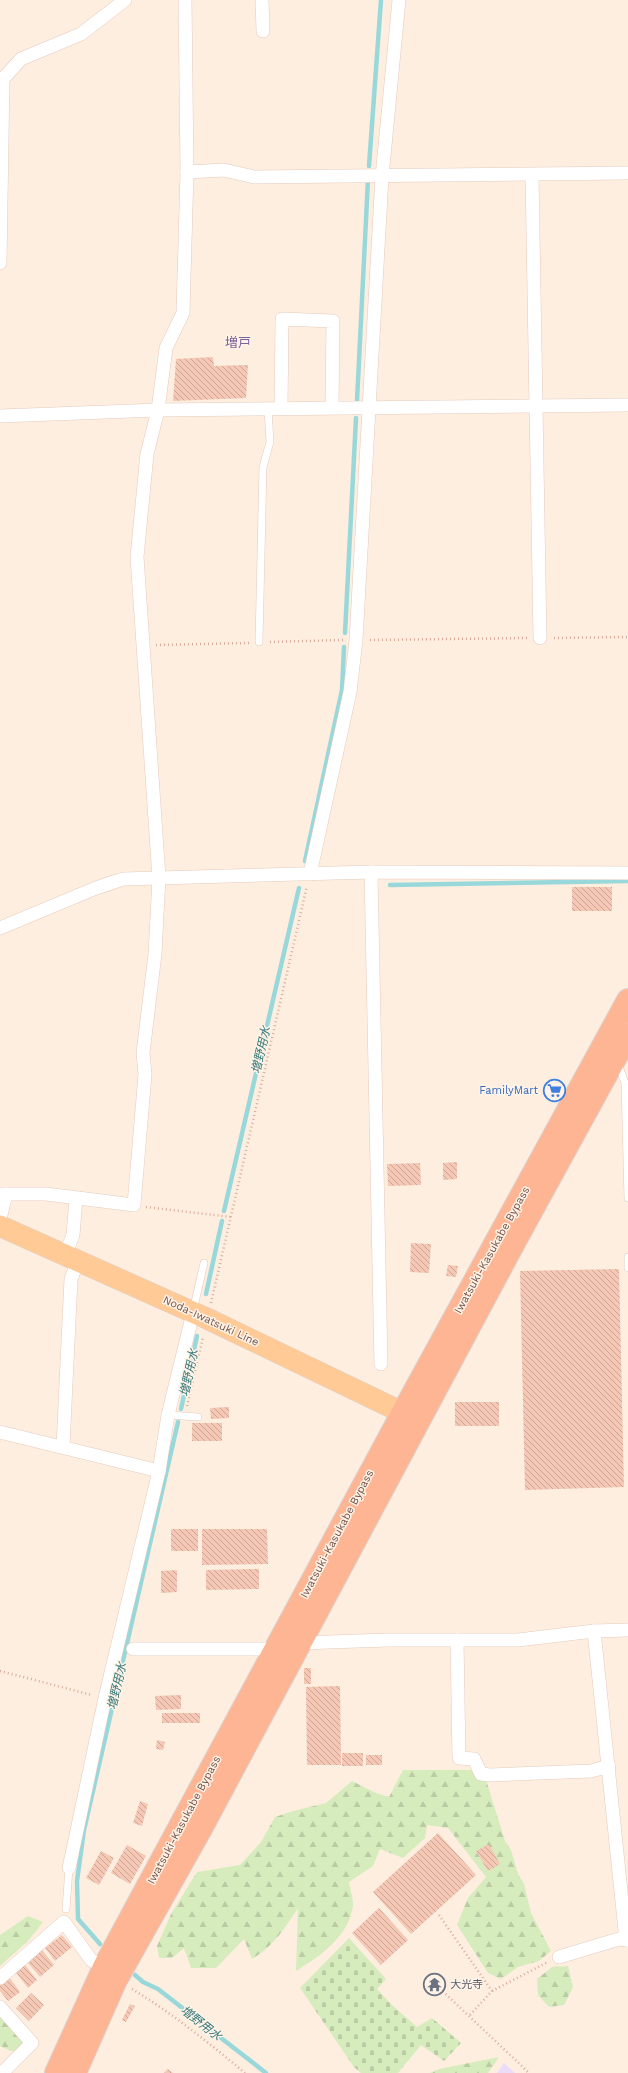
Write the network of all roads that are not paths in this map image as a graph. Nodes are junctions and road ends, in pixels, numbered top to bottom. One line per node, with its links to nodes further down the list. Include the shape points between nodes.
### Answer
1 (125, 0): 10 (street, via 81,34 21,60 3,79)
2 (185, 0): 6 (street)
3 (262, 0): 5 (street)
4 (399, 0): 9 (street)
5 (263, 31)
6 (187, 172): 9 (street, via 224,170 254,177); 17 (street, via 183,314 166,348)
7 (628, 173): 8 (street)
8 (532, 175): 9 (street); 12 (street)
9 (382, 177): 14 (street)
10 (0, 263)
11 (628, 405): 12 (street)
12 (536, 406): 14 (street); 19 (street)
13 (332, 407): 14 (street); 16 (street); 16 (street, via 334,321 282,319)
14 (368, 407): 23 (street, via 356,640 350,692)
15 (268, 408): 16 (street); 17 (street); 20 (lane, via 270,442 263,467)
16 (281, 408)
17 (158, 410): 18 (street); 24 (street, via 147,454 137,557)
18 (0, 416)
19 (540, 638)
20 (258, 642)
21 (371, 872): 22 (street); 23 (street); 39 (street)
22 (628, 873)
23 (310, 874): 24 (street)
24 (159, 878): 25 (street, via 123,879); 31 (street, via 155,954 143,1053 145,1074 134,1205)
25 (0, 928)
26 (628, 1000): 41 (highway, Iwatsuki-Kasukabe Bypass)
27 (628, 1035): 28 (highway, Iwatsuki-Kasukabe Bypass)
28 (615, 1058): 30 (lane, via 625,1083); 41 (highway, Iwatsuki-Kasukabe Bypass)
29 (3, 1194): 31 (street, via 46,1194); 32 (street)
30 (628, 1198)
31 (76, 1199): 35 (street)
32 (0, 1218)
33 (0, 1226): 35 (main road, Noda-Iwatsuki Line)
34 (628, 1257): 37 (lane)
35 (71, 1258): 38 (main road, Noda-Iwatsuki Line); 44 (street)
36 (204, 1262): 38 (lane)
37 (628, 1268)
38 (200, 1316): 40 (street); 41 (main road, Noda-Iwatsuki Line)
39 (381, 1364)
40 (168, 1415): 42 (lane); 45 (street)
41 (411, 1416): 49 (highway, Iwatsuki-Kasukabe Bypass); 51 (highway, Iwatsuki-Kasukabe Bypass)
42 (198, 1417)
43 (0, 1432): 44 (street)
44 (63, 1446): 45 (street)
45 (159, 1471): 53 (street, via 105,1698)
46 (594, 1630): 47 (street); 48 (street, via 518,1640); 52 (street)
47 (628, 1630)
48 (457, 1640): 49 (street); 52 (street, via 459,1758 474,1759 481,1774 490,1775 591,1771)
49 (301, 1643): 51 (street); 57 (highway, Iwatsuki-Kasukabe Bypass, via 202,1827)
50 (133, 1649): 51 (street)
51 (276, 1649): 57 (highway, Iwatsuki-Kasukabe Bypass)
52 (609, 1766): 55 (street)
53 (69, 1868): 54 (lane)
54 (65, 1916): 57 (street, via 91,1960); 58 (street)
55 (627, 1940): 56 (street, via 619,1939)
56 (559, 1957)
57 (110, 1973): 61 (highway, Iwatsuki-Kasukabe Bypass); 62 (highway, Iwatsuki-Kasukabe Bypass)
58 (0, 1978)
59 (0, 2007): 60 (street, via 32,2043)
60 (3, 2067)
61 (56, 2073)
62 (75, 2073)

